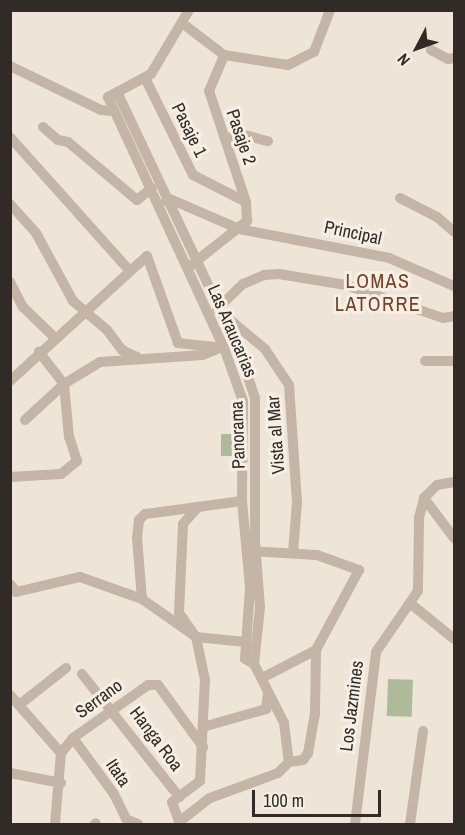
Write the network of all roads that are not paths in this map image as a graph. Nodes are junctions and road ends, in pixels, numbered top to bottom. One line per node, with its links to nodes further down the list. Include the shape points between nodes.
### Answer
1 (189, 10): 3 (street)
2 (330, 10): 5 (street, via 314,52 288,65)
3 (182, 24): 5 (street); 8 (street)
4 (431, 50): 6 (street)
5 (224, 55): 13 (street, Pasaje 2, via 209,91)
6 (454, 58)
7 (10, 66): 10 (street, via 101,110)
8 (145, 78): 9 (street); 18 (street, Pasaje 1, via 193,175)
9 (112, 94): 10 (street, Las Araucarias); 17 (street, Panorama)
10 (113, 111): 15 (street, Las Araucarias)
11 (43, 127): 15 (street, via 58,140 68,142 137,200)
12 (10, 137): 23 (street)
13 (226, 139): 14 (street, via 241,134); 18 (street, Pasaje 2)
14 (267, 141)
15 (152, 188): 22 (street, Las Araucarias)
16 (400, 198): 21 (street, via 437,217)
17 (166, 201): 20 (street, Principal, via 170,199); 22 (street, Panorama)
18 (246, 202): 20 (street, via 247,221)
19 (10, 204): 27 (street, via 36,233 72,301)
20 (239, 229): 22 (street); 25 (street, Principal, via 371,253)
21 (454, 232)
22 (190, 266): 26 (street, Panorama); 30 (street, Las Araucarias)
23 (129, 270): 27 (street); 30 (street, via 147,256 178,343)
24 (10, 282): 29 (street, via 22,307)
25 (454, 286)
26 (217, 309): 28 (street, via 243,284 279,274 346,285 443,318); 44 (street, Panorama, via 239,350 255,398); 45 (street, Vista al Mar, via 265,349 289,385 297,502)
27 (84, 311): 29 (street); 32 (street, via 107,330 122,350)
28 (454, 316)
29 (54, 338): 31 (street)
30 (221, 349): 32 (street, via 203,355); 41 (street, Las Araucarias, via 243,401)
31 (39, 352): 35 (street); 36 (street)
32 (143, 358): 36 (street, via 100,362)
33 (424, 361): 34 (street)
34 (454, 361)
35 (10, 381)
36 (64, 384): 37 (street); 38 (street, via 69,437 77,461 61,474)
37 (25, 420)
38 (10, 477)
39 (454, 482): 40 (street, via 437,485)
40 (424, 498): 43 (street); 48 (street, Los Jazmines, via 419,518 418,591)
41 (242, 501): 42 (street); 44 (street, Las Araucarias)
42 (198, 507): 47 (street, via 145,514 140,520 137,538); 49 (street, via 183,524 179,613)
43 (454, 538)
44 (251, 551): 45 (street); 51 (street, Las Araucarias); 53 (street, Panorama, via 260,607)
45 (293, 552): 52 (street, via 359,570)
46 (10, 584): 47 (street, via 16,592 80,577)
47 (142, 599): 49 (street)
48 (411, 604): 50 (street); 71 (street, Los Jazmines, via 381,640 371,668)
49 (196, 637): 51 (street); 61 (street, via 205,680)
50 (454, 639)
51 (245, 642): 53 (street, Las Araucarias, via 245,658)
52 (316, 650): 56 (street); 66 (street, via 315,714 308,753 303,760)
53 (254, 663): 56 (street)
54 (66, 668): 59 (street)
55 (82, 674): 60 (street, Hanga Roa)
56 (262, 678): 57 (street)
57 (268, 691): 61 (street, via 266,709); 66 (street, via 284,723)
58 (10, 695): 59 (street)
59 (19, 705): 65 (street)
60 (112, 708): 63 (street, Serrano); 64 (street, Serrano, via 148,685 158,685); 69 (street, Hanga Roa)
61 (203, 727): 64 (street)
62 (423, 731): 74 (street)
63 (72, 738): 65 (street, Serrano); 73 (street, Itata, via 114,794 126,819)
64 (203, 747): 69 (street, via 200,781)
65 (61, 753): 68 (street)
66 (289, 762): 70 (street, via 278,773 210,798)
67 (10, 773): 68 (street)
68 (61, 783): 72 (street)
69 (179, 797): 70 (street, via 172,802)
70 (179, 823)
71 (353, 823)
72 (55, 825)
73 (138, 825)
74 (410, 825)

